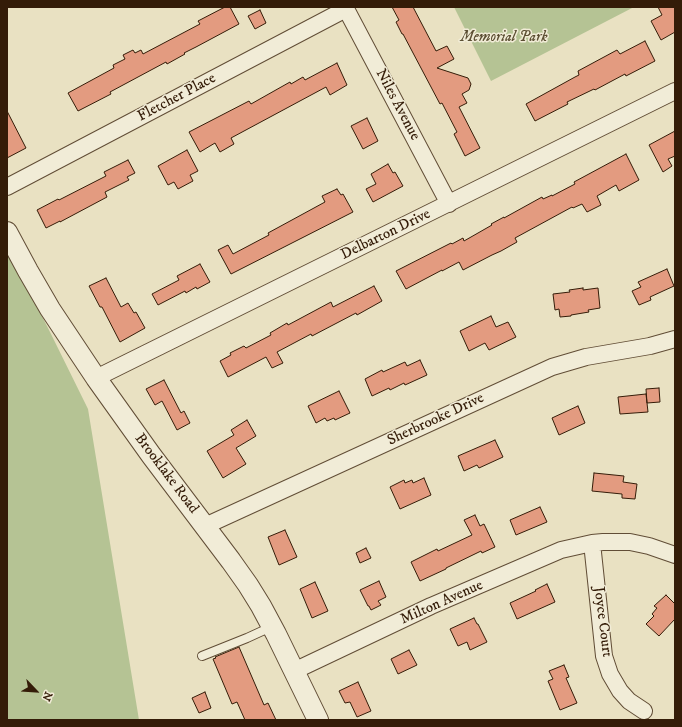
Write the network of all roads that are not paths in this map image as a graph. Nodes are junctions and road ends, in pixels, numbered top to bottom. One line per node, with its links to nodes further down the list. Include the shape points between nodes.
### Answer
1 (346, 8): 3 (street, Fletcher Place); 4 (street, Niles Avenue)
2 (675, 91): 4 (street, Delbarton Drive)
3 (7, 187)
4 (449, 204): 7 (street, Delbarton Drive)
5 (7, 232): 7 (street, Brooklake Road, via 50,309)
6 (675, 339): 8 (street, Sherbrooke Drive, via 586,357 552,367)
7 (96, 378): 8 (street, Brooklake Road)
8 (205, 526): 11 (street, Brooklake Road, via 248,585)
9 (592, 543): 10 (street, via 630,542); 13 (street, Milton Avenue, via 568,547 431,606); 14 (street, Joyce Court, via 604,656 610,674 620,691 629,702)
10 (675, 555)
11 (272, 627): 12 (lane); 13 (street, Brooklake Road)
12 (202, 656)
13 (294, 672): 15 (street, Brooklake Road)
14 (644, 710)
15 (318, 720)

